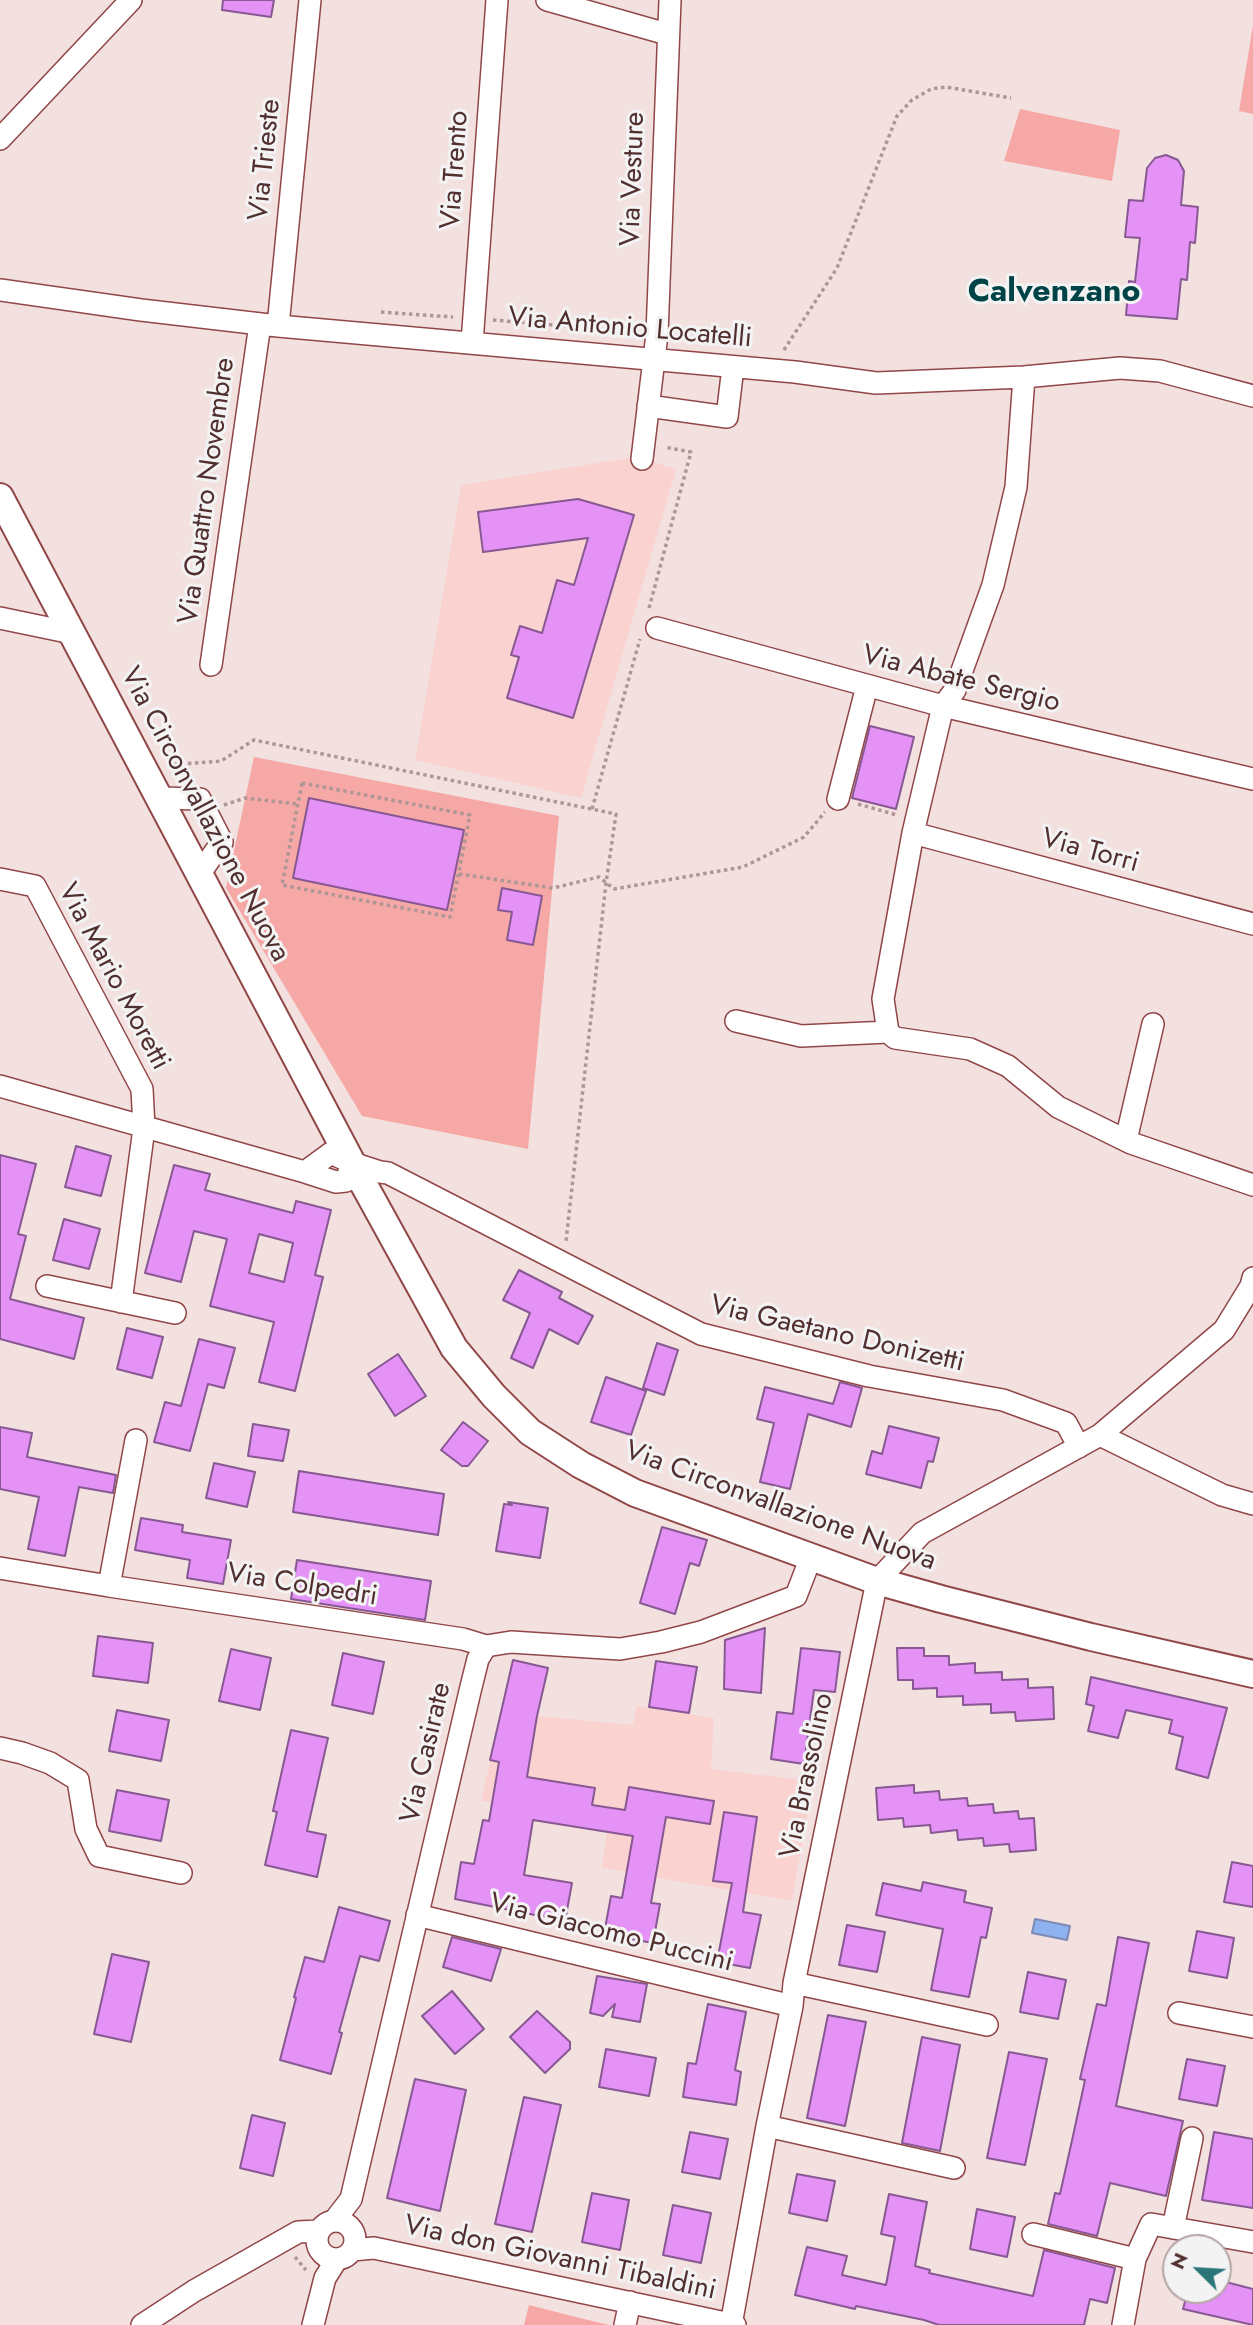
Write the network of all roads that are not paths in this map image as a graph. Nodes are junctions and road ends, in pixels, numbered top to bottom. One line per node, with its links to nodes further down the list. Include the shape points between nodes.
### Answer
1 (131, 0): 7 (street)
2 (310, 0): 9 (street, Via Trieste)
3 (497, 0): 10 (street, Via Trento)
4 (547, 0): 6 (street)
5 (670, 0): 6 (street, Via Vesture)
6 (667, 34): 11 (street, Via Vesture)
7 (0, 139)
8 (0, 290): 9 (street, Via Antonio Locatelli)
9 (269, 325): 10 (street, Via Antonio Locatelli); 21 (street, Via Quattro Novembre)
10 (472, 343): 11 (street, Via Antonio Locatelli)
11 (654, 359): 12 (street, Via Antonio Locatelli); 15 (street, Via Vesture)
12 (733, 367): 13 (street, Via Antonio Locatelli, via 876,383); 15 (street, via 727,417)
13 (1024, 377): 14 (street, Via Antonio Locatelli, via 1120,368 1160,371); 23 (street, via 1016,486 993,585 956,690)
14 (1253, 396)
15 (648, 406): 16 (street, Via Vesture)
16 (642, 459)
17 (0, 497): 20 (main road, Via Circonvallazione Nuova)
18 (0, 618): 20 (street)
19 (657, 628): 22 (street, Via Abate Sergio)
20 (72, 633): 25 (main road, Via Circonvallazione Nuova)
21 (211, 665)
22 (867, 685): 23 (street, Via Abate Sergio); 26 (street)
23 (943, 706): 24 (street, Via Abate Sergio); 27 (street)
24 (1253, 779)
25 (160, 798): 28 (main road, Via Circonvallazione Nuova); 28 (street, via 200,799 222,842)
26 (838, 799)
27 (914, 827): 30 (street, Via Torri); 33 (street, via 883,999)
28 (200, 873): 37 (main road, Via Circonvallazione Nuova)
29 (0, 879): 35 (street, Via Mario Moretti, via 35,886 142,1089)
30 (1253, 924)
31 (736, 1021): 33 (street, via 801,1036)
32 (1153, 1024): 36 (street)
33 (888, 1032): 36 (street, via 895,1038 970,1049 1007,1066 1058,1107)
34 (0, 1087): 35 (street)
35 (144, 1128): 37 (street, via 305,1171 331,1153); 41 (street, Via Mario Moretti)
36 (1126, 1140): 38 (street)
37 (352, 1163): 45 (street, Via Gaetano Donizetti, via 388,1173 701,1335 869,1376 1003,1400 1066,1423); 47 (main road, Via Circonvallazione Nuova, via 454,1348 530,1432 635,1493)
38 (1253, 1185)
39 (1253, 1278): 43 (street, via 1224,1330)
40 (47, 1286): 41 (street)
41 (121, 1301): 42 (street)
42 (175, 1313)
43 (1100, 1435): 45 (street); 46 (street, via 1222,1495)
44 (135, 1440): 50 (street)
45 (1079, 1447): 49 (street, via 922,1533)
46 (1253, 1504)
47 (811, 1557): 49 (main road, Via Circonvallazione Nuova); 51 (street, via 796,1596 701,1632 620,1649 511,1642)
48 (0, 1569): 50 (street, Via Colpedri)
49 (877, 1581): 52 (main road, Via Circonvallazione Nuova); 56 (street, Via Brassolino)
50 (109, 1586): 51 (street, Via Colpedri)
51 (486, 1646): 55 (street, Via Casirate, via 478,1659)
52 (1253, 1674)
53 (0, 1748): 54 (street, via 50,1763 78,1780 86,1829 99,1856)
54 (181, 1873)
55 (417, 1915): 57 (street, Via Giacomo Puccini); 67 (street, Via Casirate, via 351,2199)
56 (794, 1983): 57 (street, Via Brassolino); 59 (street)
57 (792, 2006): 61 (street, Via Brassolino)
58 (1179, 2013): 60 (street)
59 (987, 2025)
60 (1253, 2027)
61 (767, 2126): 63 (street); 73 (street, Via Brassolino)
62 (1192, 2138): 64 (street)
63 (954, 2168)
64 (1173, 2228): 66 (street); 68 (street, via 1151,2224)
65 (1033, 2234): 68 (street)
66 (1253, 2242)
67 (334, 2243): 69 (street, Via don Giovanni Tibaldini); 70 (street, Via don Giovanni Tibaldini, via 298,2232); 71 (street, Via Casirate)
68 (1135, 2259): 74 (street)
69 (630, 2302): 72 (street); 73 (street, Via don Giovanni Tibaldini)
70 (142, 2325)
71 (313, 2325)
72 (625, 2325)
73 (733, 2325)
74 (1123, 2325)

